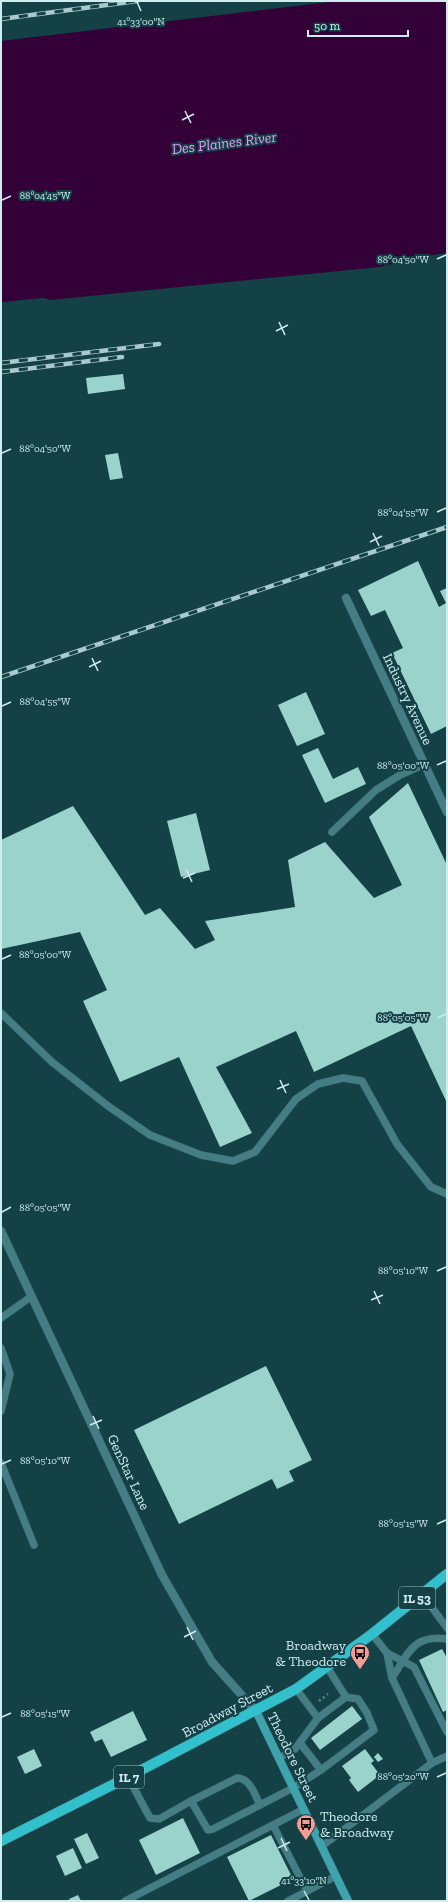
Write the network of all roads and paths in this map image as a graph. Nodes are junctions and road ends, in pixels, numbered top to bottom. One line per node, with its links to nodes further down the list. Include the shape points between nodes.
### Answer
1 (346, 598): 2 (street, Industry Avenue)
2 (425, 764): 3 (street, Industry Avenue); 4 (lane, via 400,775 376,790)
3 (447, 812)
4 (332, 832)
5 (1, 1013): 6 (lane, via 52,1062 108,1106 150,1135 201,1155 233,1161 255,1152 296,1099 318,1084 343,1078 362,1081 397,1144 431,1187)
6 (447, 1194)
7 (1, 1231): 8 (street, GenStar Lane)
8 (32, 1296): 9 (lane); 27 (street, GenStar Lane, via 162,1575 212,1662)
9 (1, 1318)
10 (1, 1348): 11 (lane, via 10,1374)
11 (1, 1410)
12 (1, 1463): 13 (lane)
13 (34, 1545)
14 (447, 1574): 15 (main road, Broadway Street / IL 53)
15 (422, 1594): 16 (lane); 17 (main road, Broadway Street / IL 53)
16 (447, 1628)
17 (372, 1634): 19 (lane); 21 (main road, Broadway Street / IL 53)
18 (447, 1639): 20 (lane, via 420,1641 413,1646)
19 (387, 1653): 20 (lane); 22 (lane)
20 (404, 1660): 22 (lane); 29 (lane, via 414,1667)
21 (327, 1667): 23 (main road, Broadway Street / IL 53); 25 (lane)
22 (392, 1678): 33 (lane)
23 (296, 1689): 27 (main road, Broadway Street / IL 53); 28 (lane)
24 (328, 1694): 26 (path)
25 (346, 1697): 28 (lane); 34 (lane, via 358,1699 374,1730)
26 (319, 1701)
27 (256, 1711): 32 (main road, Theodore Street); 35 (main road, Broadway Street / IL 7)
28 (318, 1718): 30 (lane)
29 (447, 1732)
30 (300, 1743): 32 (lane); 34 (lane)
31 (447, 1756): 33 (lane)
32 (279, 1758): 36 (main road, Theodore Street)
33 (432, 1763): 42 (lane)
34 (321, 1770): 36 (lane)
35 (128, 1777): 37 (lane, via 150,1818 159,1819); 41 (main road, Broadway Street / IL 7)
36 (293, 1788): 38 (lane); 39 (main road, Theodore Street)
37 (191, 1802): 38 (lane, via 237,1778 242,1778 247,1781); 38 (lane, via 208,1830)
38 (260, 1805)
39 (304, 1809): 40 (lane); 42 (main road, Theodore Street)
40 (273, 1825): 44 (lane); 45 (lane)
41 (1, 1840)
42 (322, 1846): 43 (main road, Theodore Street)
43 (336, 1876): 44 (lane); 47 (main road, Theodore Street)
44 (307, 1892): 46 (lane)
45 (125, 1901)
46 (288, 1901)
47 (348, 1901)

